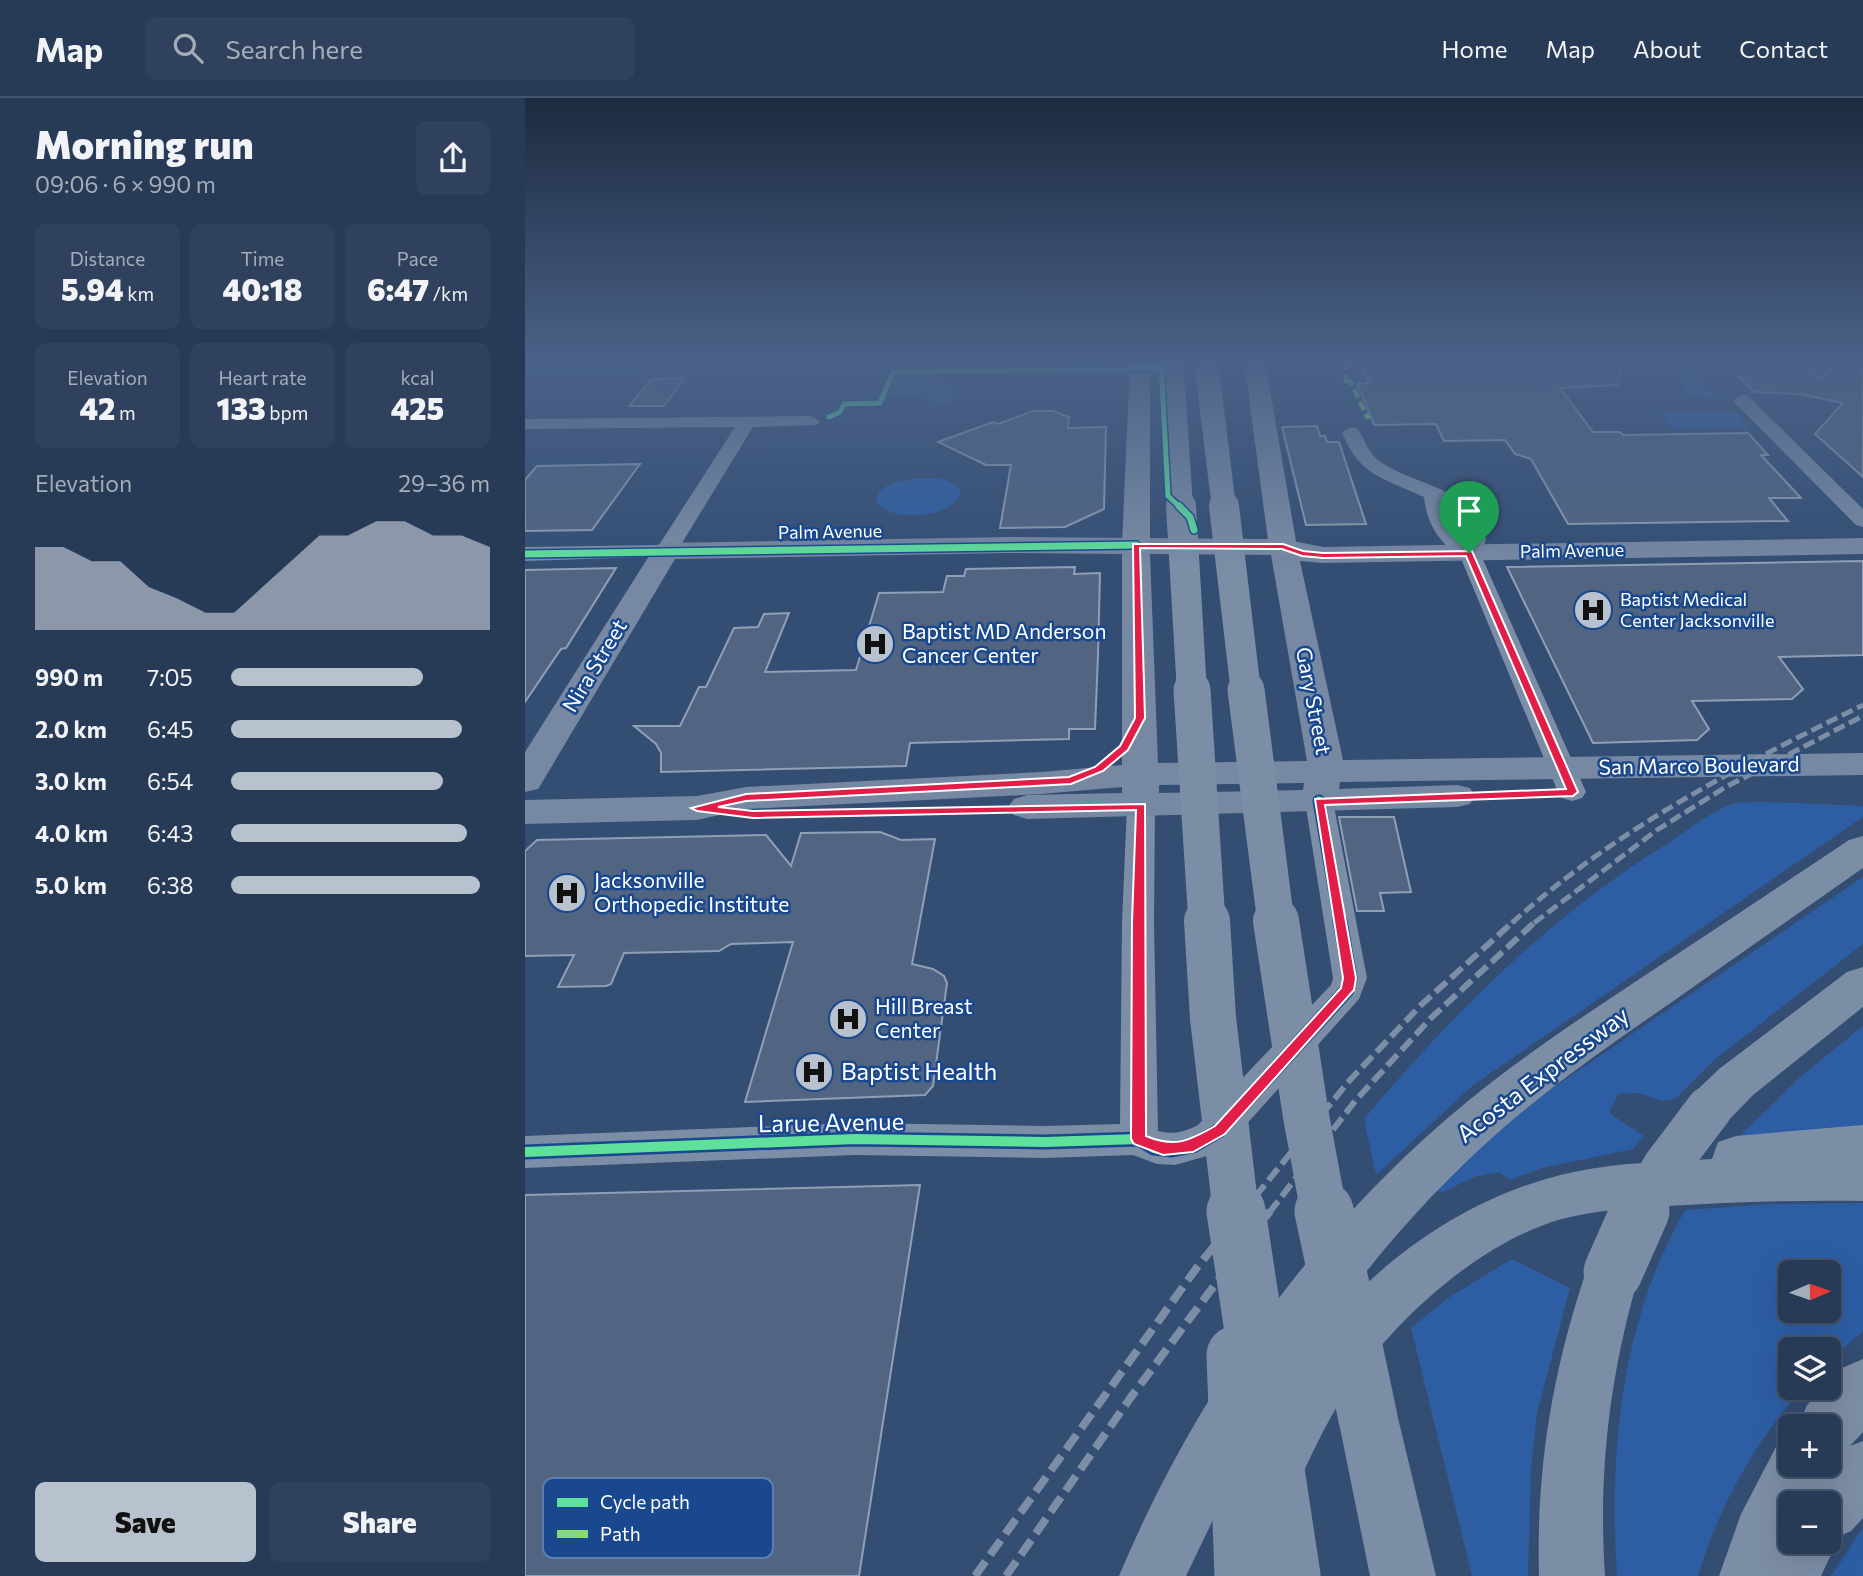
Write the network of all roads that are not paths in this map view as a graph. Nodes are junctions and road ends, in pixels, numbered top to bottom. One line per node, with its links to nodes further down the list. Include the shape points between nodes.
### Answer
1 (742, 430): 17 (street)
2 (1160, 430): 13 (highway)
3 (1177, 430): 36 (highway, bridge, via 1209,979)
4 (1185, 430): 49 (highway, bridge, via 1336,1272)
5 (1265, 430): 15 (highway)
6 (1772, 430): 9 (street)
7 (1351, 432): 8 (street, via 1366,461)
8 (1434, 496): 12 (street, via 1435,507); 12 (street, via 1462,510)
9 (1863, 521)
10 (1863, 530): 11 (main road, Palm Avenue)
11 (1782, 531): 12 (main road, Palm Avenue); 16 (main road, via 1751,539 1650,542)
12 (1464, 542): 15 (main road, Palm Avenue, via 1315,555); 16 (main road, Palm Avenue); 24 (street)
13 (1136, 545): 15 (main road, Palm Avenue); 17 (main road, Palm Avenue); 20 (main road)
14 (1863, 546): 16 (main road, Palm Avenue)
15 (1283, 547): 19 (main road, Gary Street)
16 (1624, 550)
17 (666, 551): 18 (street, Palm Avenue); 25 (main road, Nira Street)
18 (525, 554)
19 (1315, 710): 22 (main road, via 1332,737 1350,752); 26 (main road, Gary Street)
20 (1140, 718): 23 (main road, via 1116,757); 28 (main road)
21 (1863, 764): 24 (main road, San Marco Boulevard)
22 (1425, 771): 24 (main road, San Marco Boulevard); 26 (main road, San Marco Boulevard)
23 (1071, 780): 28 (main road, San Marco Boulevard); 29 (main road, San Marco Boulevard, via 746,798)
24 (1567, 780): 26 (main road, San Marco Boulevard); 27 (main road, San Marco Boulevard)
25 (525, 782)
26 (1322, 786): 28 (main road, San Marco Boulevard); 33 (street, Gary Street, via 1350,978 1347,990 1212,1136 1173,1150)
27 (1863, 786)
28 (1141, 790): 29 (main road, San Marco Boulevard, via 753,814); 33 (street)
29 (697, 808): 30 (main road, San Marco Boulevard)
30 (525, 812)
31 (1863, 849): 45 (highway, Acosta Expressway, via 1555,1059 1483,1116 1416,1178 1342,1260 1289,1330 1213,1456)
32 (1863, 983): 50 (highway, bridge, via 1709,1109 1679,1144 1631,1226 1591,1343 1574,1434)
33 (1139, 1139): 35 (street, Larue Avenue, via 855,1139)
34 (1863, 1146): 38 (highway, via 1682,1166)
35 (525, 1152)
36 (1229, 1161): 47 (highway, bridge); 48 (highway, bridge)
37 (1863, 1179): 38 (highway, via 1694,1182)
38 (1561, 1197): 46 (highway, via 1511,1216 1459,1245 1402,1288 1348,1343 1325,1373 1281,1452)
39 (1863, 1388): 40 (highway)
40 (1839, 1414)
41 (1863, 1472): 43 (highway)
42 (1794, 1477): 51 (highway, via 1764,1537)
43 (1841, 1496)
44 (1797, 1554): 52 (highway)
45 (1152, 1576)
46 (1231, 1576)
47 (1244, 1576)
48 (1291, 1576)
49 (1403, 1576)
50 (1572, 1576)
51 (1752, 1576)
52 (1783, 1576)

